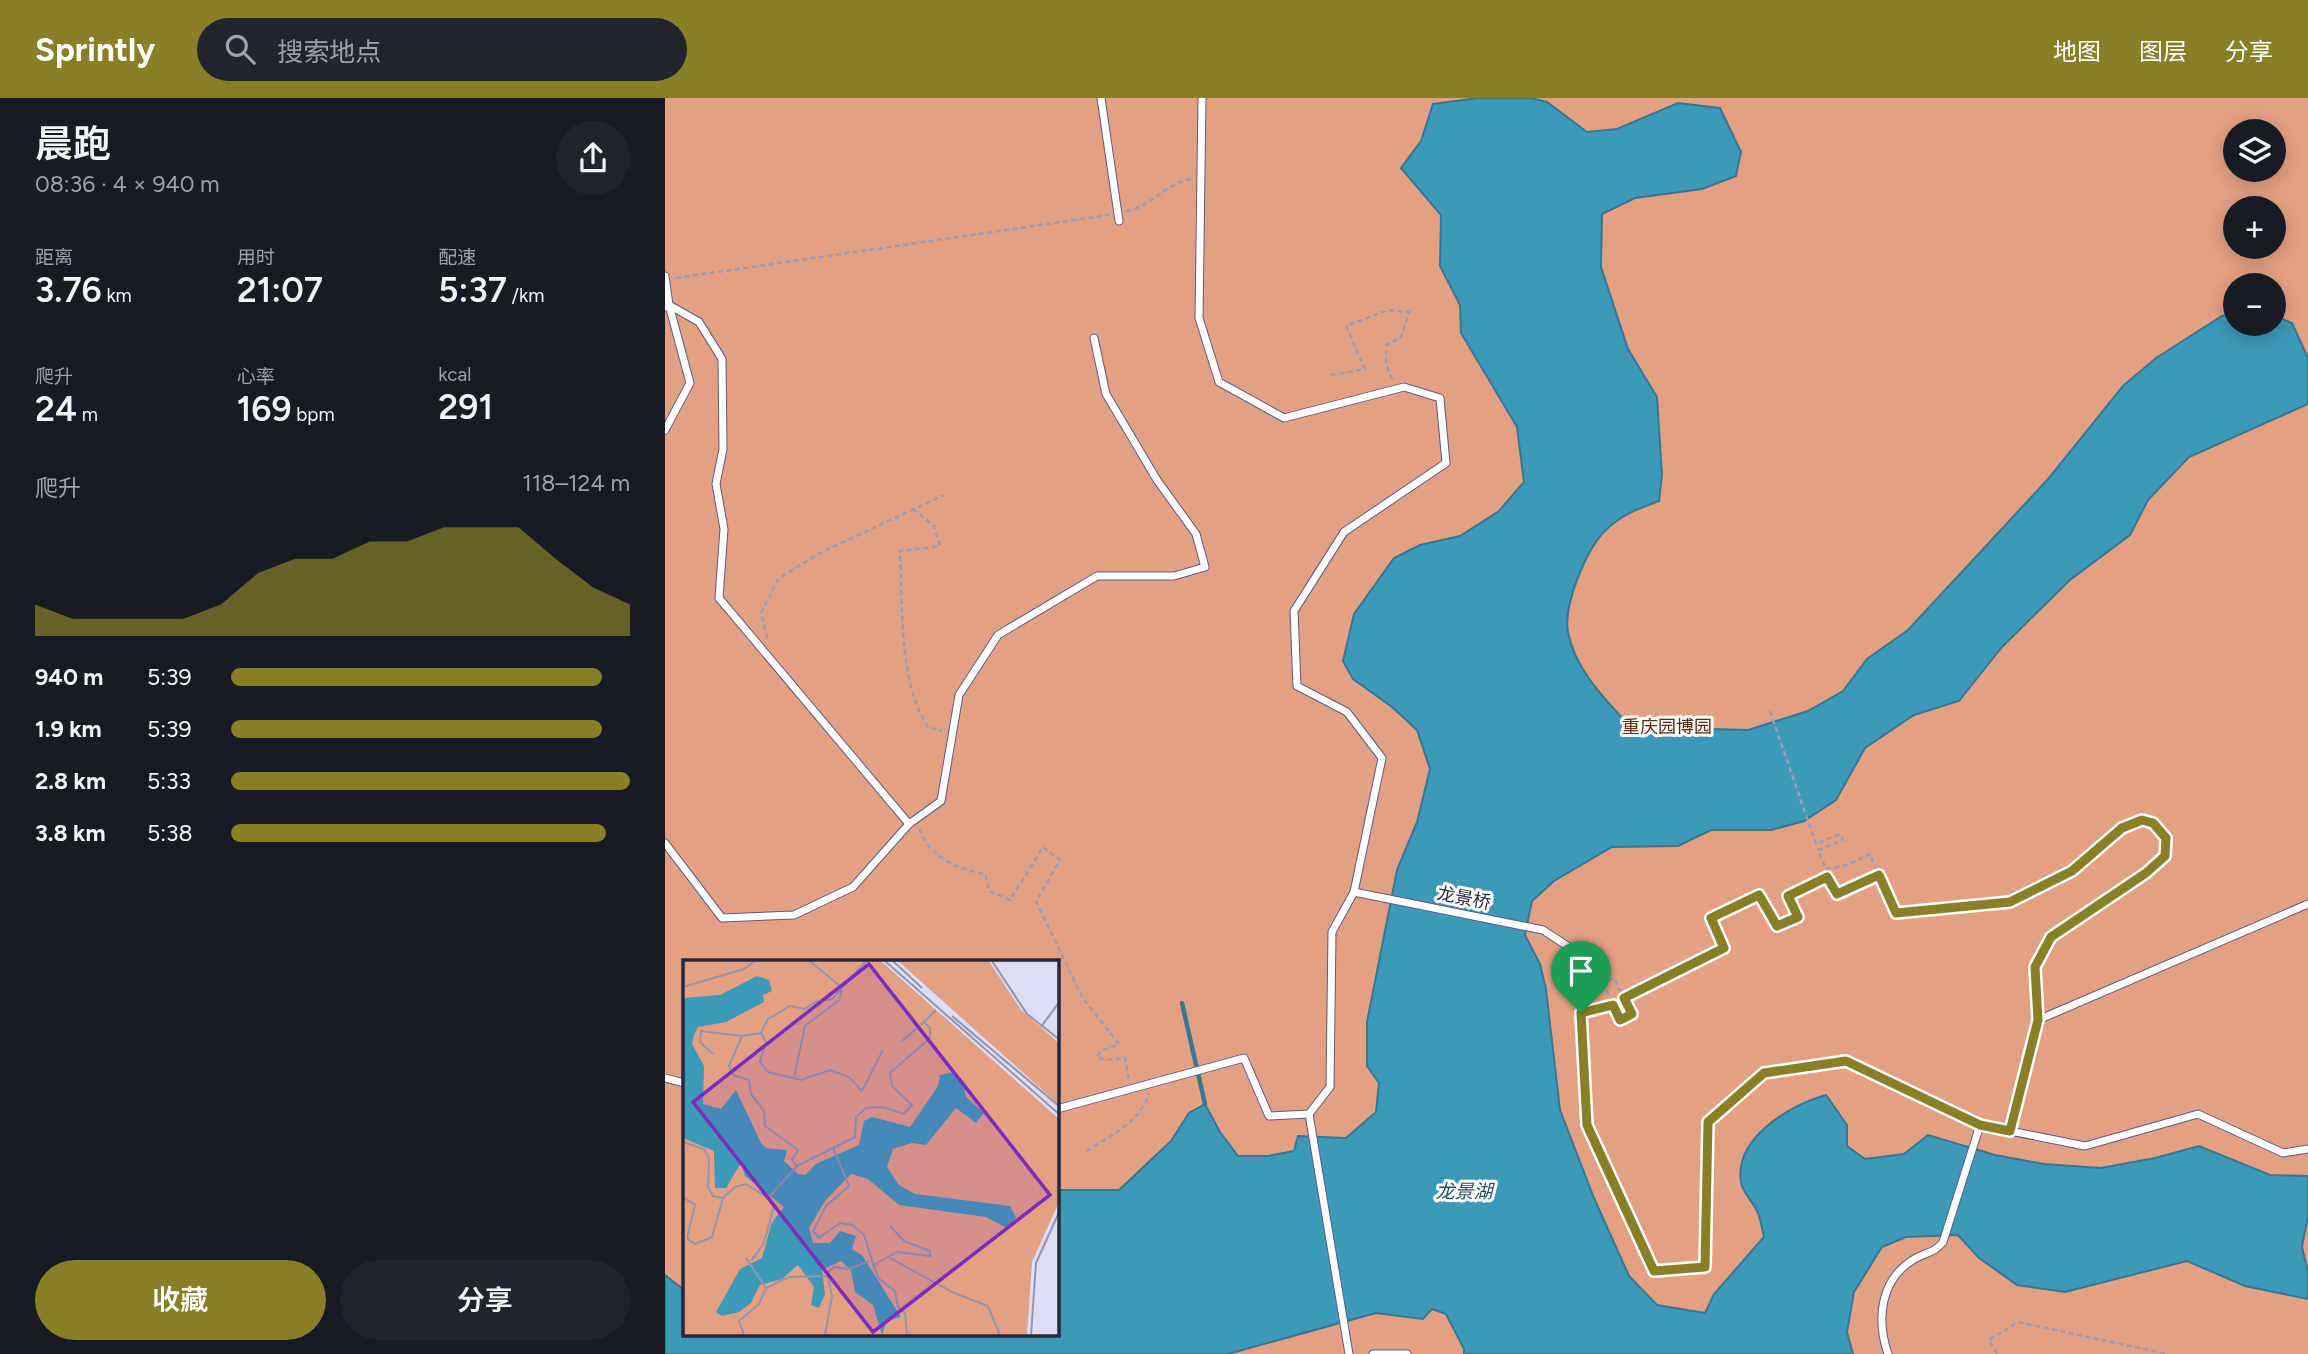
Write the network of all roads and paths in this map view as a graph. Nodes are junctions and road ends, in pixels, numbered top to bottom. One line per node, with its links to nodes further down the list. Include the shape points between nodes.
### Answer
1 (1101, 98): 4 (lane)
2 (1202, 98): 3 (lane)
3 (1201, 177): 4 (path, via 1178,181 1143,208); 9 (lane, via 1199,318 1220,382 1284,418)
4 (1118, 217): 5 (path)
5 (665, 278): 6 (lane)
6 (667, 306): 10 (lane, via 690,383); 13 (lane, via 699,322 722,359 723,449 716,484 723,529 719,598)
7 (1094, 338): 15 (lane, via 1105,394 1196,534 1205,567 1174,576 1097,576 998,635 958,695)
8 (1331, 375): 9 (path, via 1365,369 1346,326 1388,310 1409,312 1401,337 1386,345 1386,363)
9 (1395, 390): 19 (lane, via 1404,387 1440,398 1447,463 1344,532 1294,611 1297,686 1347,712 1382,758)
10 (665, 430)
11 (944, 495): 12 (path)
12 (913, 509): 13 (path, via 779,578 761,613); 15 (path, via 933,526 940,545 900,551 908,678 928,727)
13 (767, 655): 16 (lane)
14 (1770, 711): 18 (path, via 1816,844 1840,834 1843,840 1818,850 1826,869 1870,854)
15 (952, 734): 16 (lane, via 941,801)
16 (912, 822): 17 (lane, via 853,887 794,915 722,918); 29 (path, via 926,847 962,870 985,874 989,891 1010,900 1043,847 1061,860 1036,901 1082,997 1119,1044 1097,1057 1125,1058)
17 (665, 843)
18 (1879, 875): 21 (path); 22 (path, via 1837,894 1827,877 1788,896 1798,917 1777,926 1759,895 1711,918 1724,948)
19 (1354, 892): 24 (lane, 龙景桥, via 1543,930 1578,953); 31 (lane, via 1332,932 1330,1087)
20 (2308, 904): 25 (lane)
21 (1896, 913): 25 (lane, via 2010,902 2072,871 2122,828 2142,820 2153,823 2166,838 2165,856 2051,937 2035,967)
22 (1624, 998): 23 (path, via 1632,1014 1620,1020); 23 (path, via 1614,978 1604,984)
23 (1613, 1005): 24 (path)
24 (1581, 1013): 32 (lane, via 1587,1125 1654,1271 1705,1267 1708,1122 1764,1073 1846,1061)
25 (2038, 1020): 33 (lane)
26 (665, 1078): 27 (lane)
27 (683, 1083)
28 (1152, 1083): 29 (lane); 31 (lane, via 1244,1058 1269,1116); 35 (path, via 1146,1105 1134,1120)
29 (1131, 1089): 30 (lane)
30 (1059, 1108)
31 (1309, 1114): 36 (lane)
32 (1980, 1125): 33 (lane); 39 (lane, via 1943,1242 1935,1252 1915,1259 1882,1298)
33 (2010, 1131): 34 (lane, via 2085,1146 2199,1114 2283,1153)
34 (2308, 1149)
35 (1087, 1151)
36 (1349, 1354)
37 (1373, 1354): 38 (lane)
38 (1407, 1354)
39 (1888, 1354)
40 (1997, 1354): 41 (path, via 1989,1340 2018,1322)
41 (2167, 1354)

